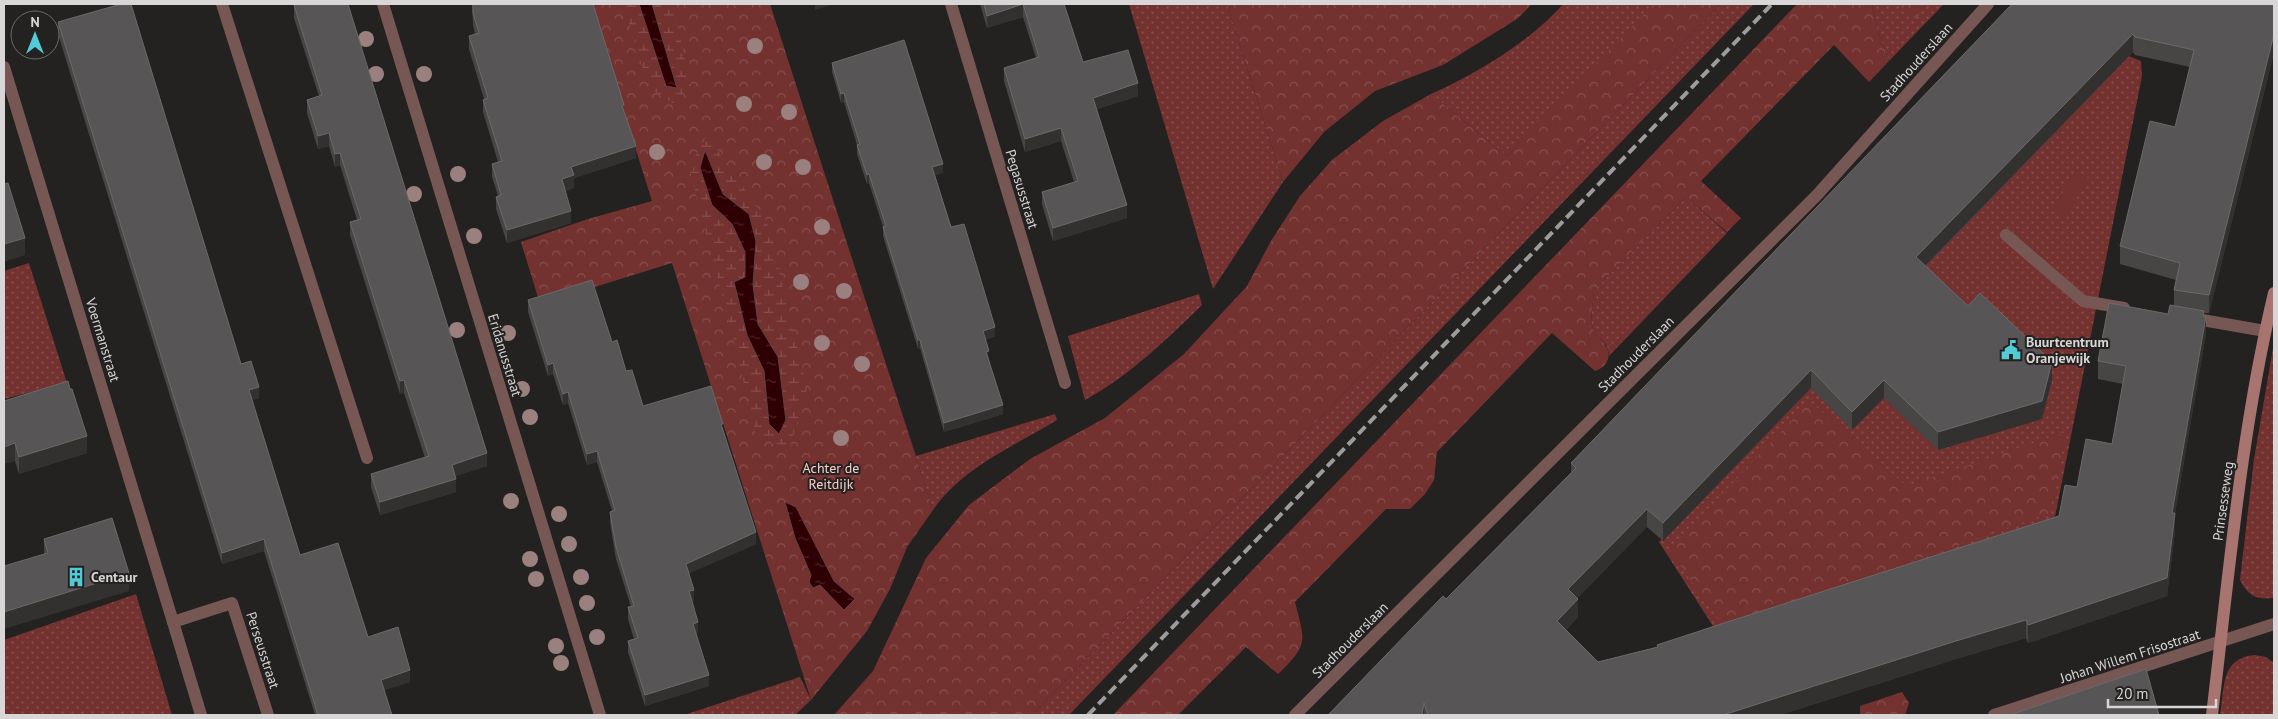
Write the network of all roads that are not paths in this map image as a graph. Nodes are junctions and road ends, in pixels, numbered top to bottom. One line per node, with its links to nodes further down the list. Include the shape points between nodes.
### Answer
1 (222, 4): 12 (street)
2 (383, 4): 18 (street, Eridanusstraat)
3 (951, 4): 11 (street, Pegasusstraat)
4 (1988, 4): 19 (street, Stadhouderslaan, via 1817,195)
5 (4, 66): 13 (street, Voermanstraat)
6 (2006, 236): 8 (street, via 2083,301)
7 (2274, 293): 10 (street, Prinsesseweg)
8 (2141, 311)
9 (2180, 317): 10 (street)
10 (2265, 331): 15 (street, Prinsesseweg, via 2241,476)
11 (1065, 383)
12 (367, 458)
13 (174, 622): 16 (street); 17 (street, Perseusstraat, via 232,603)
14 (2274, 624): 15 (street, Johan Willem Frisostraat)
15 (2221, 642): 20 (street, Johan Willem Frisostraat); 21 (street, Prinsesseweg)
16 (202, 715)
17 (268, 715)
18 (600, 715)
19 (1295, 715)
20 (1994, 715)
21 (2212, 715)

